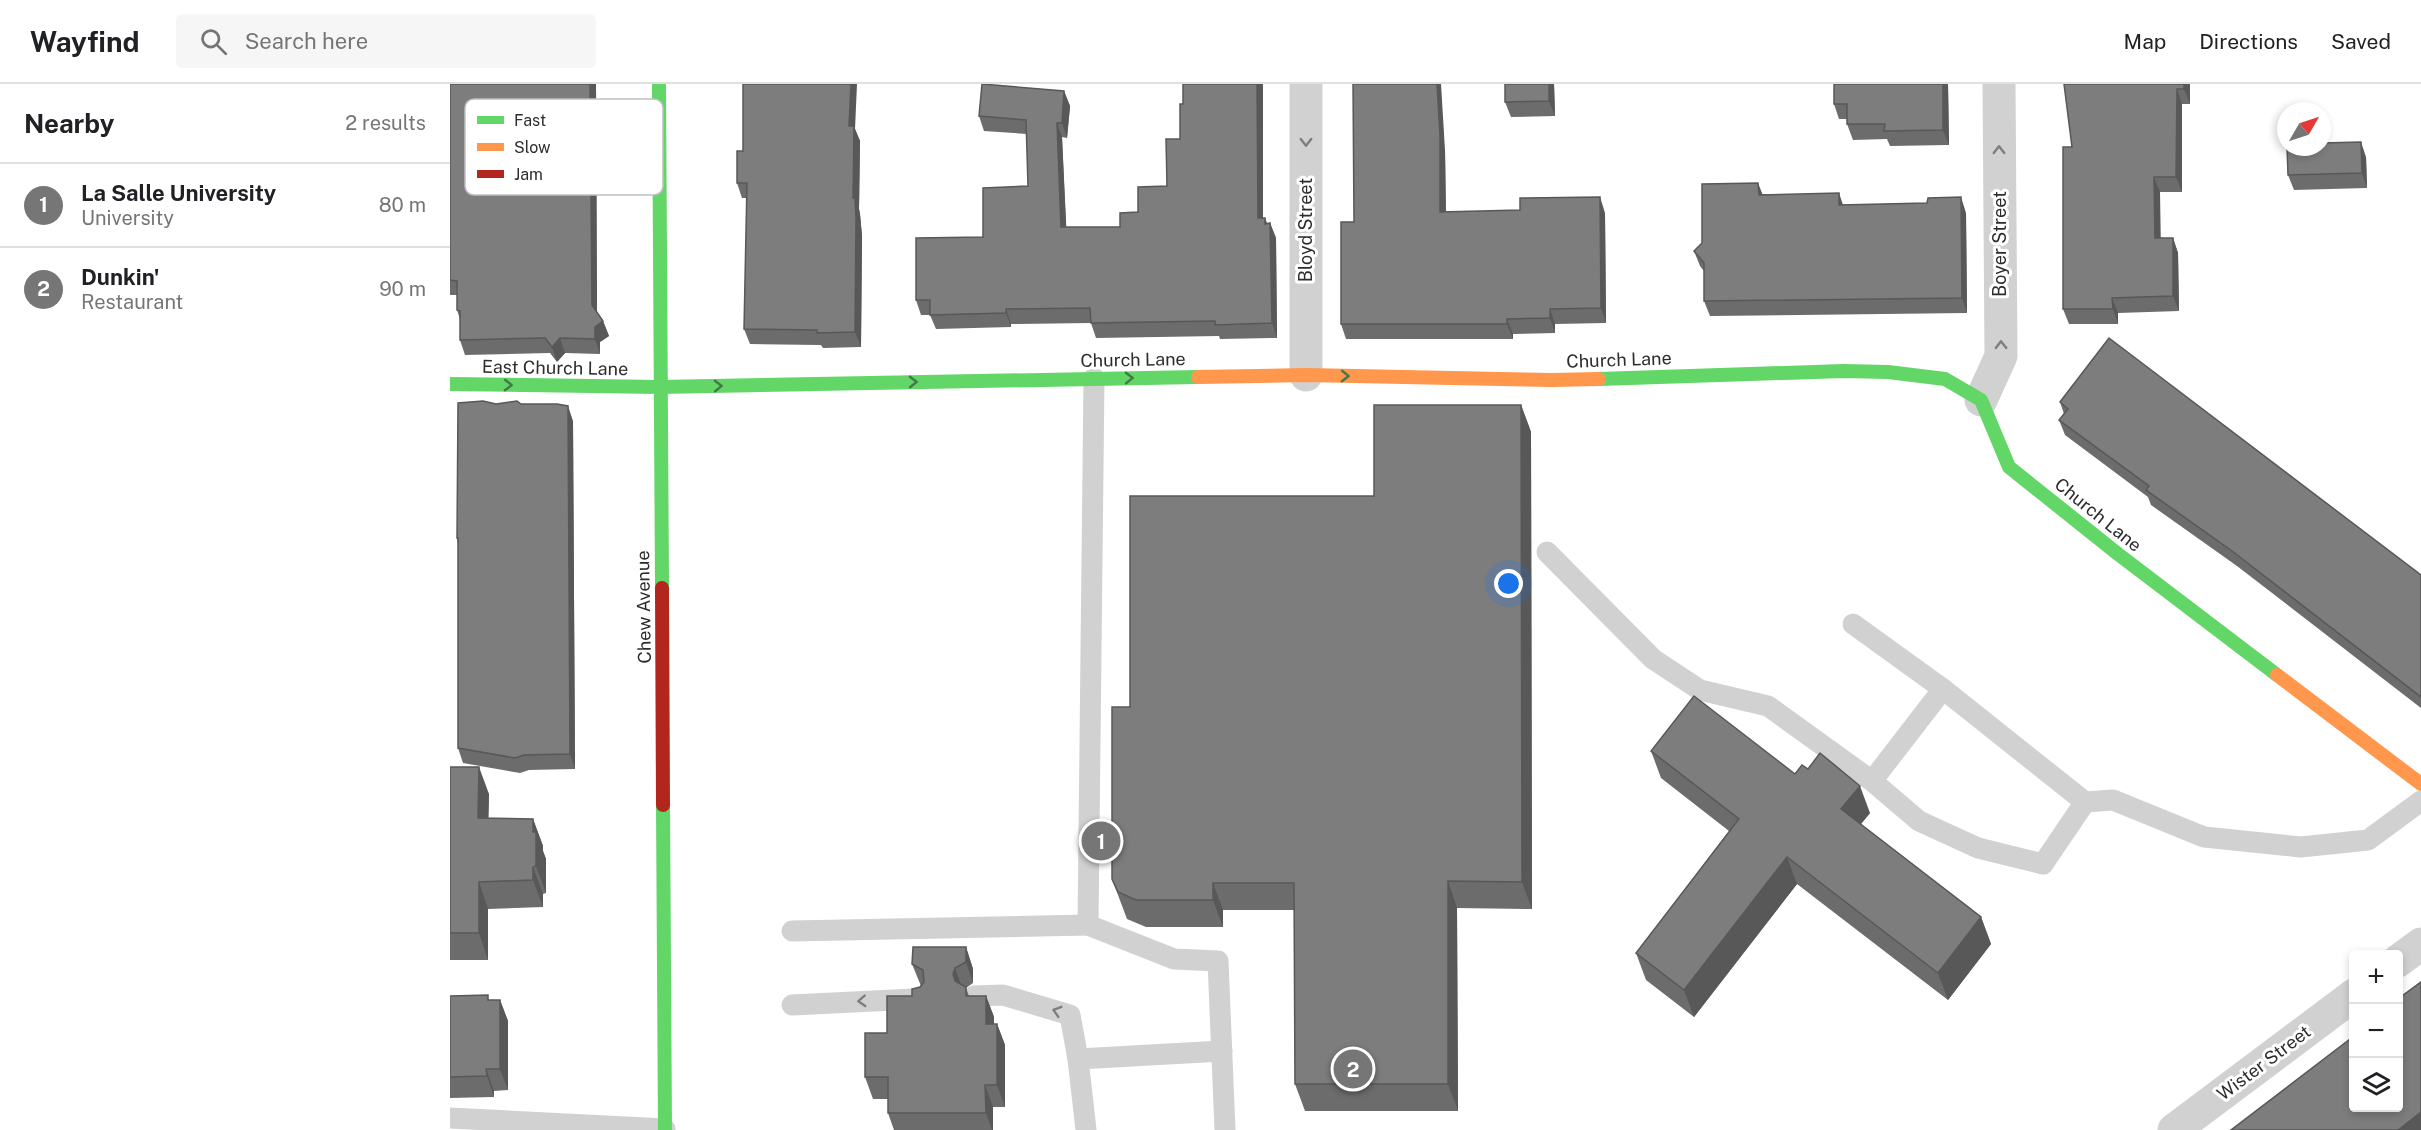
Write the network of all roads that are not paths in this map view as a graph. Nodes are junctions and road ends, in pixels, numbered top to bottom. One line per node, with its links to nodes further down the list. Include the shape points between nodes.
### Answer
1 (658, 84): 4 (street, Chew Avenue)
2 (1306, 84): 6 (street, Bloyd Street, one-way to 6)
3 (1999, 84): 10 (street, Boyer Street, one-way to 3, via 2001,356)
4 (658, 99)
5 (658, 195): 9 (street, Chew Avenue)
6 (1306, 375): 7 (street, Church Lane, one-way to 6); 10 (street, Church Lane, one-way to 10, via 1552,380 1888,372 1945,379)
7 (1094, 378): 9 (street, Church Lane, one-way to 7); 18 (lane)
8 (450, 384): 9 (street, East Church Lane, one-way to 9)
9 (659, 387): 29 (street, Chew Avenue)
10 (1981, 400): 15 (street, Church Lane, via 2009,467)
11 (1547, 552): 14 (lane, via 1653,659 1700,690 1768,706)
12 (1853, 624): 13 (lane)
13 (1943, 688): 14 (lane); 17 (lane)
14 (1872, 781): 17 (lane, via 1919,820 1978,848 2043,864)
15 (2421, 784)
16 (2421, 801): 17 (lane, via 2368,840 2301,847 2204,837 2113,800)
17 (2085, 802)
18 (1088, 925): 19 (lane); 26 (lane, via 1174,959 1218,961)
19 (792, 930)
20 (2421, 944): 21 (street)
21 (2403, 957)
22 (974, 996): 27 (lane, one-way to 22, via 1070,1015 1003,995)
23 (920, 998): 25 (lane, one-way to 25)
24 (2349, 999): 32 (street, Wister Street)
25 (792, 1005)
26 (1222, 1051): 27 (lane); 31 (lane)
27 (1078, 1059): 30 (lane)
28 (450, 1118): 29 (lane)
29 (665, 1130)
30 (1086, 1130)
31 (1225, 1130)
32 (2174, 1130)

